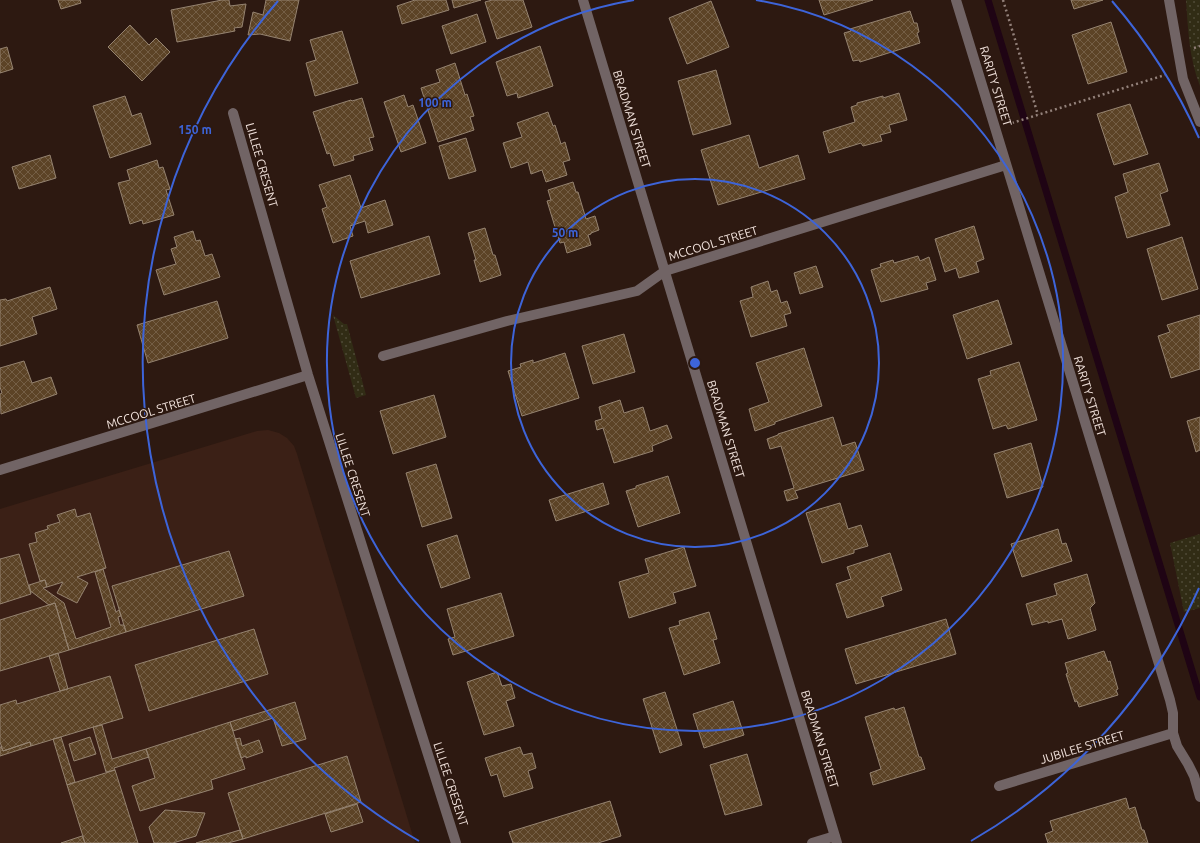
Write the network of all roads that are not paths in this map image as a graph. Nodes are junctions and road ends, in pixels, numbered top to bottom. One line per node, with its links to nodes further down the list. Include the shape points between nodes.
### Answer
1 (583, 0): 7 (street, BRADMAN STREET)
2 (956, 0): 6 (street, RARITY STREET)
3 (1169, 0): 5 (street, via 1183,79)
4 (233, 113): 9 (street, LILLEE CRESENT)
5 (1200, 122)
6 (1006, 165): 7 (street, MCCOOL STREET); 11 (street, RARITY STREET, via 1170,700)
7 (665, 272): 8 (street, MCCOOL STREET, via 637,291 507,321); 14 (street, BRADMAN STREET)
8 (383, 356)
9 (308, 375): 10 (street, MCCOOL STREET); 15 (street, LILLEE CRESENT)
10 (0, 470)
11 (1173, 732): 12 (street, JUBILEE STREET); 13 (street, RARITY STREET, via 1177,746 1194,776)
12 (999, 786)
13 (1200, 797)
14 (836, 839): 16 (street)
15 (456, 843)
16 (812, 843)

